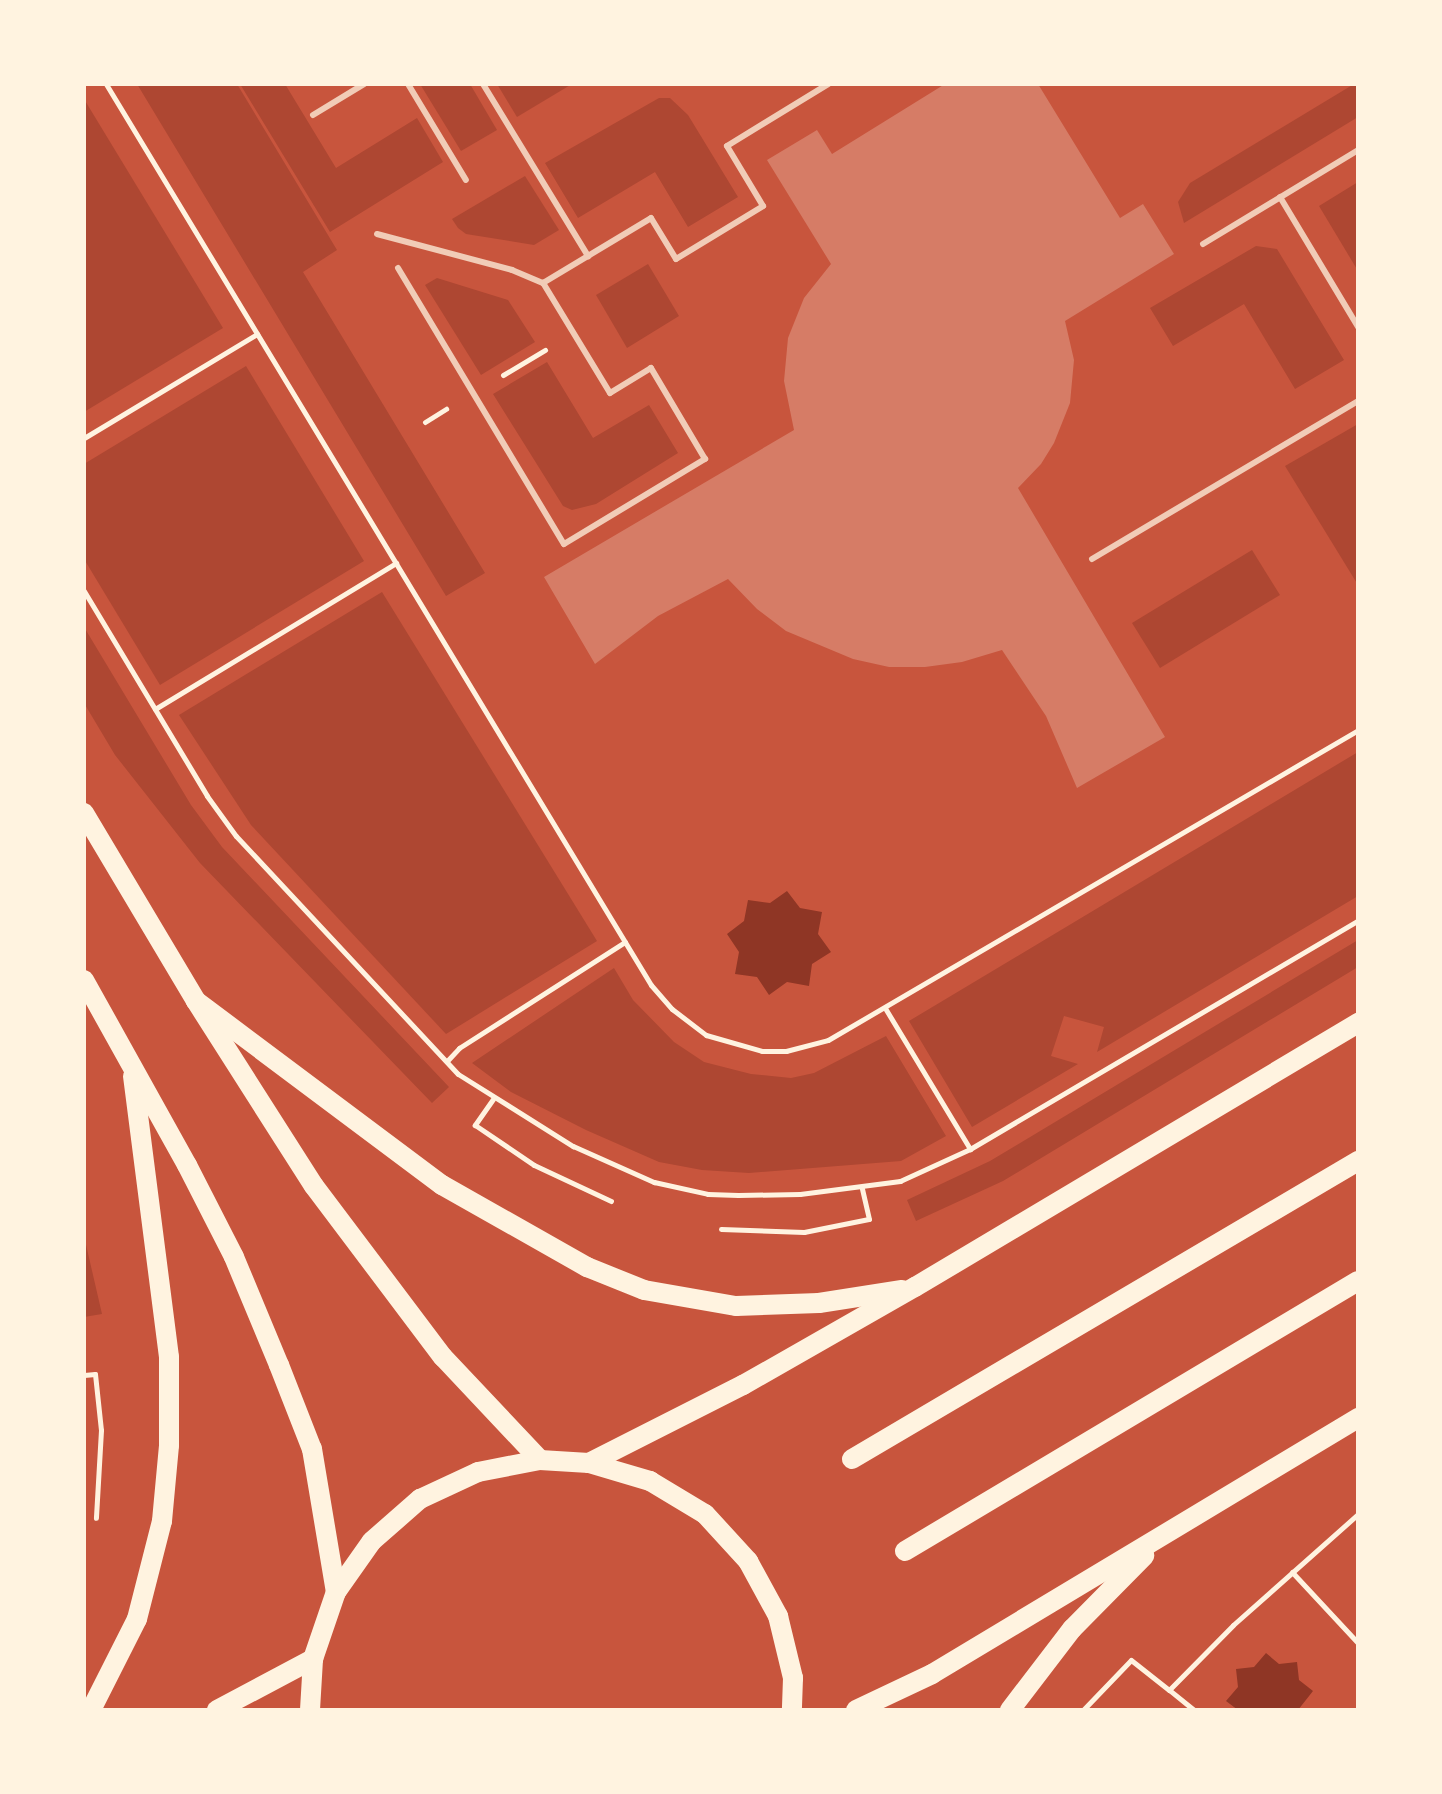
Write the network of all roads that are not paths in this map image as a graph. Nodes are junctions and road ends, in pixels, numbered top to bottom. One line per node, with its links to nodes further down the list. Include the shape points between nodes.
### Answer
1 (364, 84): 5 (lane)
2 (408, 84): 7 (lane)
3 (483, 84): 11 (lane)
4 (828, 84): 11 (lane, via 727,146 763,206 676,259 651,218)
5 (313, 115)
6 (1358, 150): 8 (lane)
7 (466, 180)
8 (1280, 197): 10 (lane); 14 (lane)
9 (377, 234): 13 (lane)
10 (1203, 244)
11 (588, 256): 13 (lane)
12 (398, 268): 13 (lane, via 564,544 705,459 651,368 610,393)
13 (543, 283)
14 (1358, 327)
15 (1358, 401): 16 (lane)
16 (1092, 559)
17 (84, 813): 19 (main road)
18 (84, 980): 21 (main road)
19 (196, 1001): 24 (main road, via 442,1185 587,1267 644,1290 736,1306 819,1303); 27 (main road, via 314,1186 377,1273 443,1357)
20 (1358, 1023): 24 (main road)
21 (131, 1060): 31 (main road, via 234,1257 312,1449); 33 (main road, via 169,1357 169,1445 162,1521 137,1619)
22 (1358, 1161): 26 (main road)
23 (1358, 1281): 30 (main road)
24 (915, 1287): 28 (main road, via 743,1385)
25 (1358, 1418): 29 (main road)
26 (852, 1459)
27 (540, 1460): 28 (main road); 31 (main road, via 478,1472 420,1499 372,1541)
28 (589, 1463): 36 (main road, via 650,1481 705,1514 748,1561 778,1616 793,1678)
29 (1165, 1534): 37 (main road, via 932,1674); 38 (main road, via 1072,1629)
30 (905, 1551)
31 (336, 1592): 32 (main road)
32 (313, 1659): 34 (main road); 35 (main road)
33 (91, 1710)
34 (217, 1710)
35 (310, 1710)
36 (792, 1710)
37 (856, 1710)
38 (1010, 1710)

